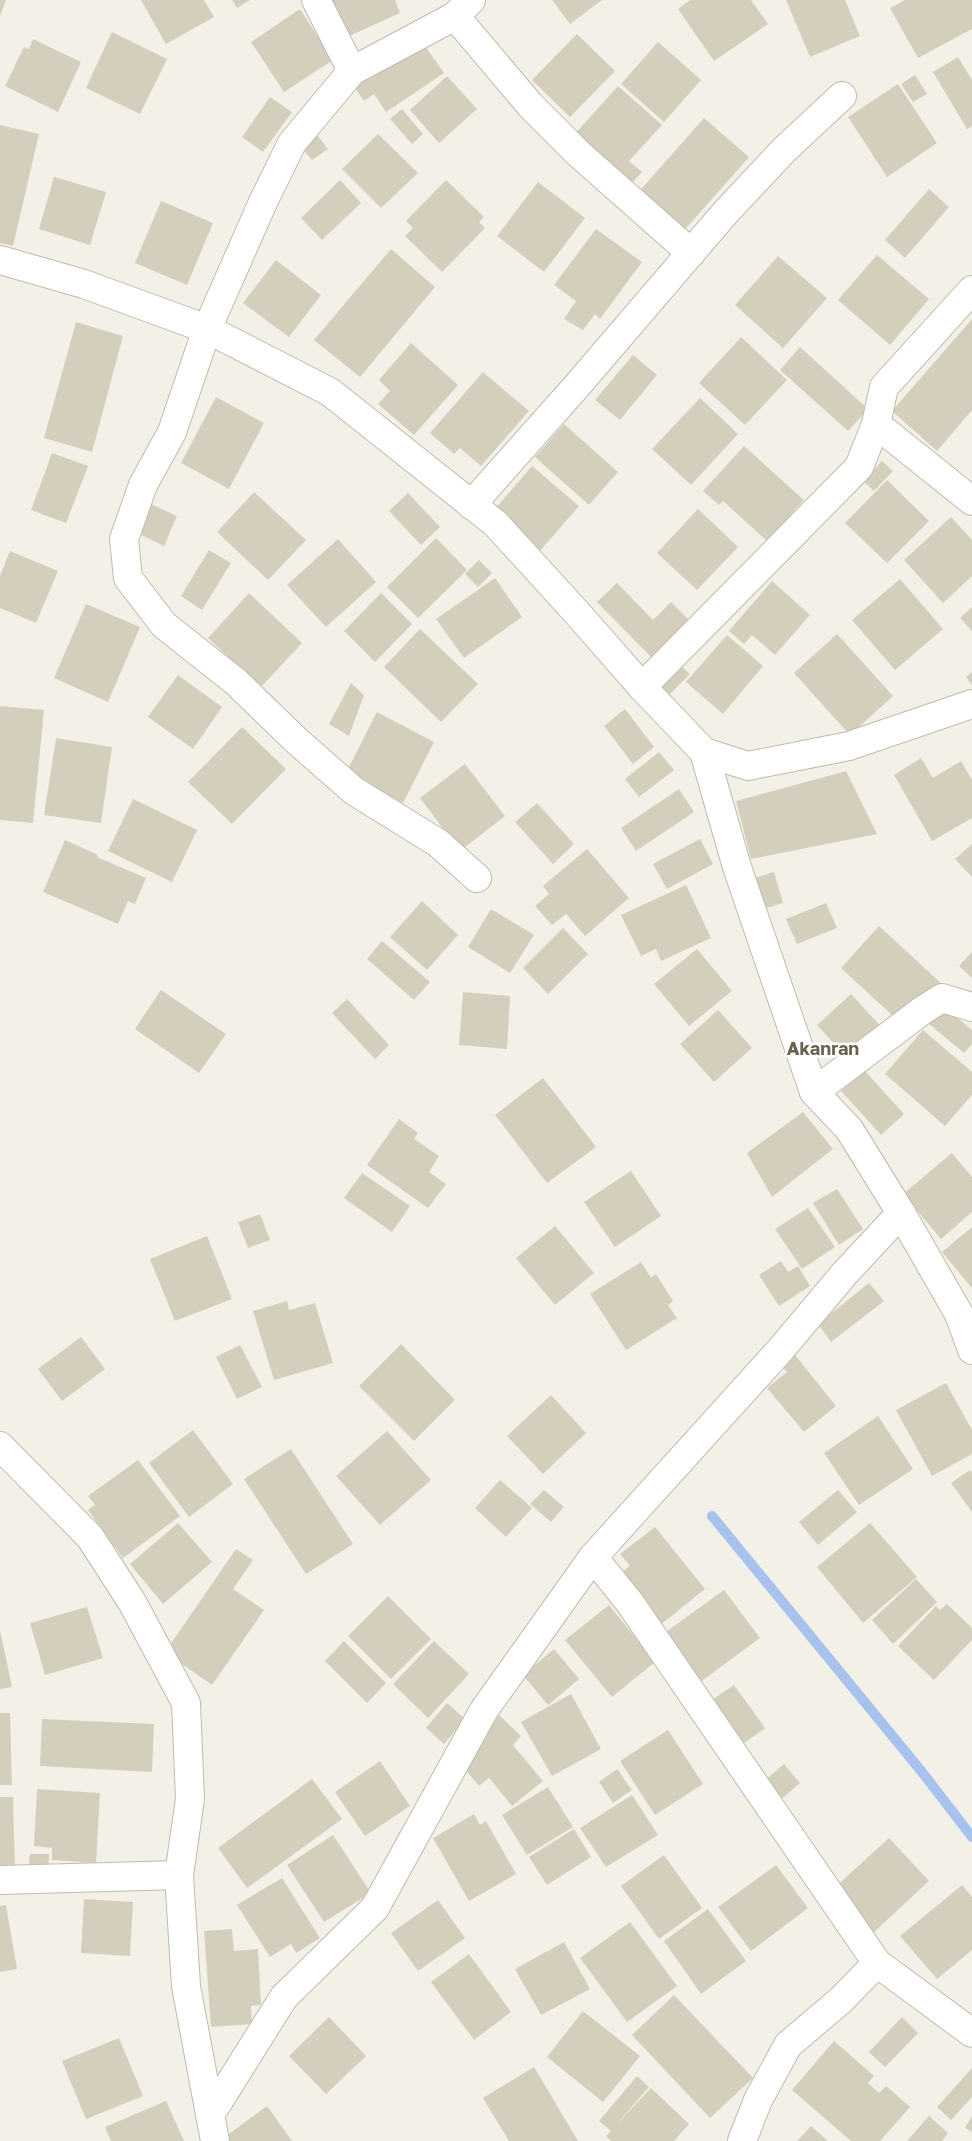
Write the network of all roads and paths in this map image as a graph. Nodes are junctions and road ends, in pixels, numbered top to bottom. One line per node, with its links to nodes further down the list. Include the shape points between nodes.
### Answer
1 (316, 0): 3 (street)
2 (463, 8): 3 (street); 5 (street, via 530,105 579,154)
3 (352, 71): 8 (street, via 292,143)
4 (842, 96): 5 (street, via 785,149)
5 (691, 253): 11 (street)
6 (0, 260): 8 (street, via 84,284)
7 (972, 290): 9 (street, via 884,387)
8 (207, 329): 11 (street, via 330,392); 15 (street, via 172,432 143,485 124,538 128,578 164,625 236,682 354,791 438,843)
9 (876, 424): 10 (street); 12 (street, via 859,467)
10 (972, 501)
11 (471, 505): 12 (street, via 496,524)
12 (642, 687): 14 (street)
13 (972, 704): 14 (street, via 850,746 748,766)
14 (704, 752): 17 (street, via 737,867)
15 (477, 878)
16 (972, 1008): 17 (street, via 942,998)
17 (814, 1092): 18 (street, via 849,1129)
18 (901, 1213): 19 (street); 22 (street)
19 (965, 1314): 20 (street)
20 (972, 1350)
21 (0, 1446): 23 (street, via 90,1537 132,1602 186,1703 190,1799)
22 (593, 1557): 25 (street, via 630,1603); 27 (street, via 484,1710 375,1908 284,1997)
23 (179, 1875): 24 (street); 27 (street, via 186,1986)
24 (0, 1880)
25 (877, 1963): 26 (street); 28 (street, via 841,2000 788,2045 758,2100)
26 (972, 2033)
27 (212, 2128)
28 (742, 2141)

